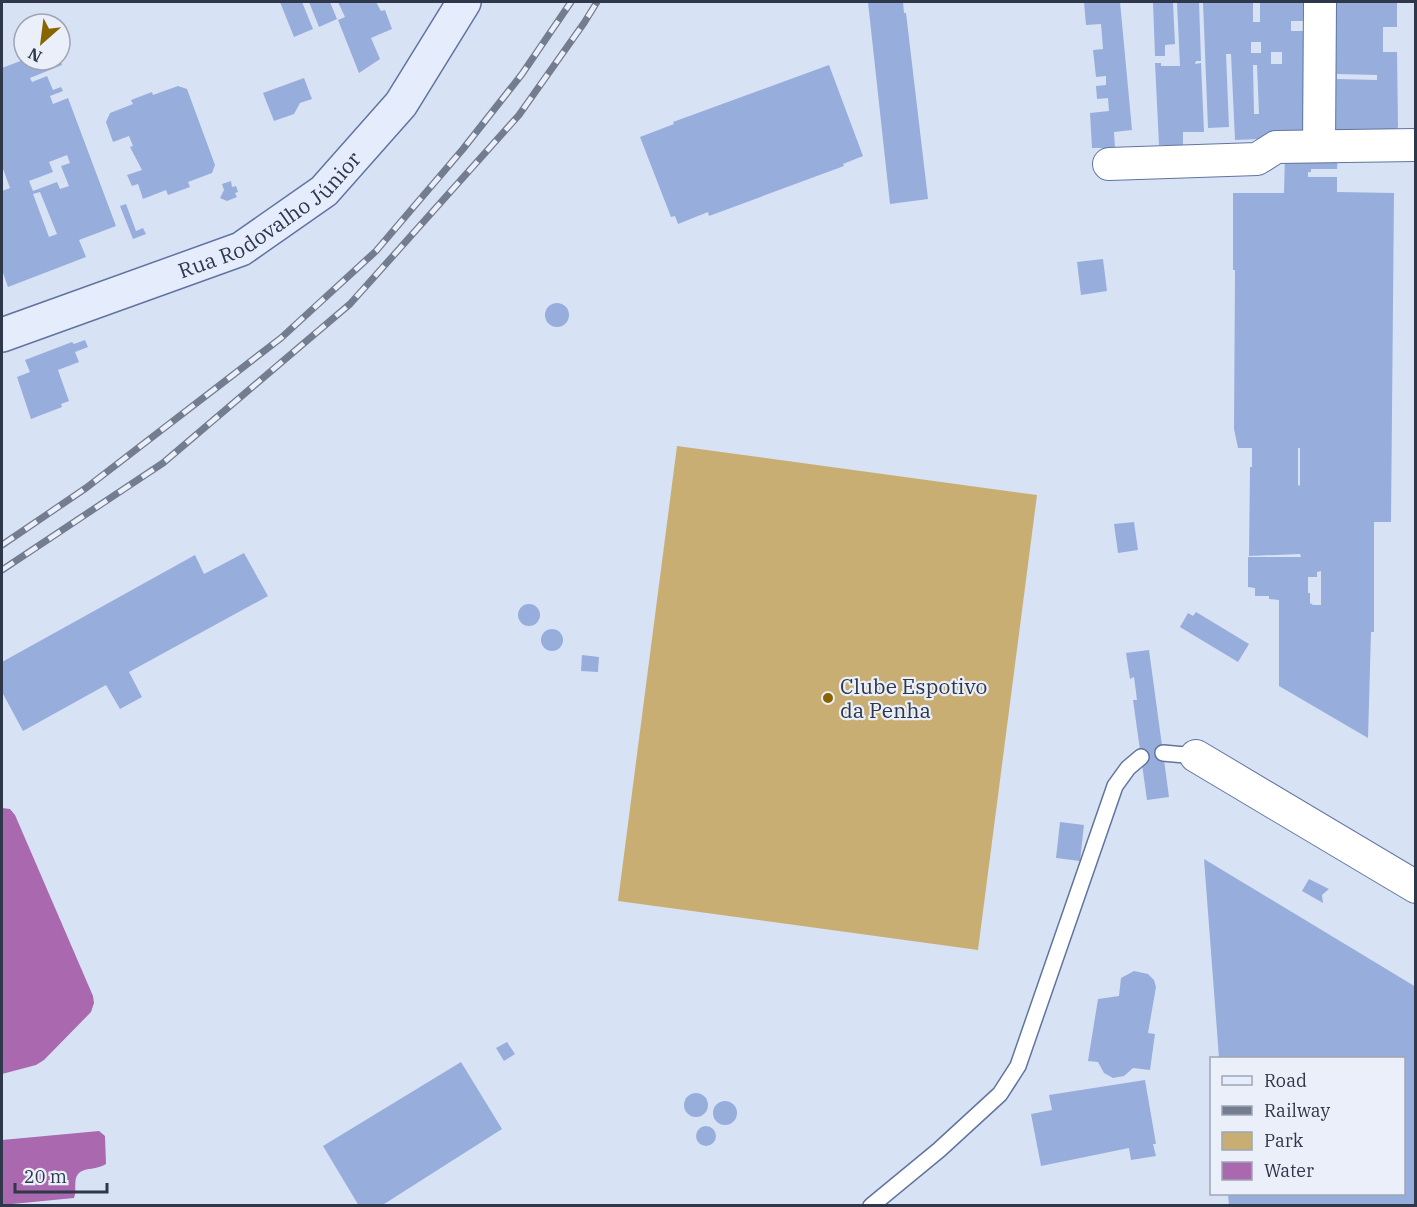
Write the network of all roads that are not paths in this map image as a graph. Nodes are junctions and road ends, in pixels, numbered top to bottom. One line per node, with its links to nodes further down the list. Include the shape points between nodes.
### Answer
1 (464, 2): 6 (main road, Rua Rodovalho Júnior, via 401,104 324,191 242,249)
2 (1320, 2): 4 (street)
3 (1416, 145): 4 (street)
4 (1319, 146): 5 (street, via 1276,147 1257,159)
5 (1109, 164)
6 (2, 335)
7 (1163, 753): 8 (lane)
8 (1196, 756): 10 (street)
9 (1141, 757): 11 (lane, via 1115,786 1018,1066 1000,1094)
10 (1416, 887)
11 (872, 1206)

